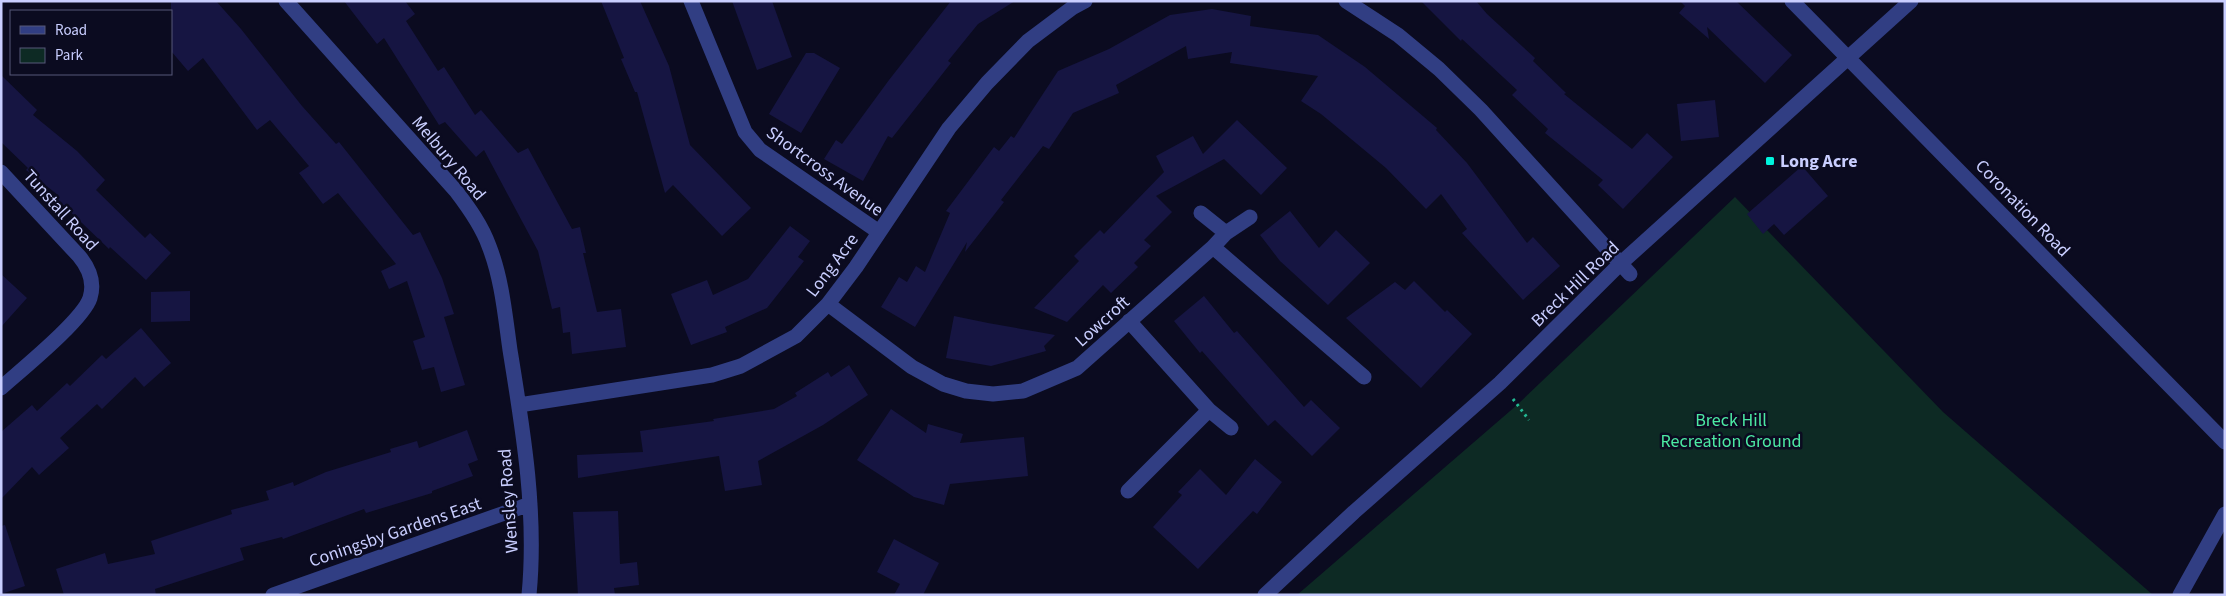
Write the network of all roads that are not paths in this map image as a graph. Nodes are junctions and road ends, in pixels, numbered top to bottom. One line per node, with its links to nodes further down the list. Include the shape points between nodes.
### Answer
1 (286, 1): 19 (street, Melbury Road, via 456,191 481,229 499,280)
2 (691, 1): 11 (street, Shortcross Avenue, via 752,142)
3 (1085, 1): 11 (street, Long Acre, via 1028,41 987,83 949,128)
4 (1346, 1): 14 (street, via 1398,35 1446,76 1481,110)
5 (1792, 1): 7 (street, Coronation Road)
6 (1911, 1): 7 (street, Breck Hill Road)
7 (1850, 58): 14 (street, Breck Hill Road); 22 (street, Coronation Road)
8 (1, 172): 18 (street, Tunstall Road, via 88,267 92,287 91,297 80,316)
9 (1201, 213): 12 (street)
10 (1250, 217): 12 (street, Lowcroft)
11 (879, 232): 15 (street, Long Acre)
12 (1226, 233): 13 (street, Lowcroft)
13 (1213, 248): 16 (street, Lowcroft); 17 (street)
14 (1625, 269): 28 (street, Breck Hill Road)
15 (828, 304): 16 (street, Lowcroft, via 904,362 943,384 993,394 1023,391 1077,368); 19 (street, Long Acre, via 796,336 741,366 712,375)
16 (1129, 321): 20 (street)
17 (1364, 378)
18 (1, 388)
19 (519, 405): 24 (street, Wensley Road)
20 (1210, 410): 21 (street); 23 (street)
21 (1231, 428)
22 (2225, 442)
23 (1128, 491)
24 (530, 504): 26 (street, Coningsby Gardens East); 27 (street, Wensley Road)
25 (2225, 514): 29 (street)
26 (273, 595)
27 (529, 595)
28 (1265, 595)
29 (2180, 595)

